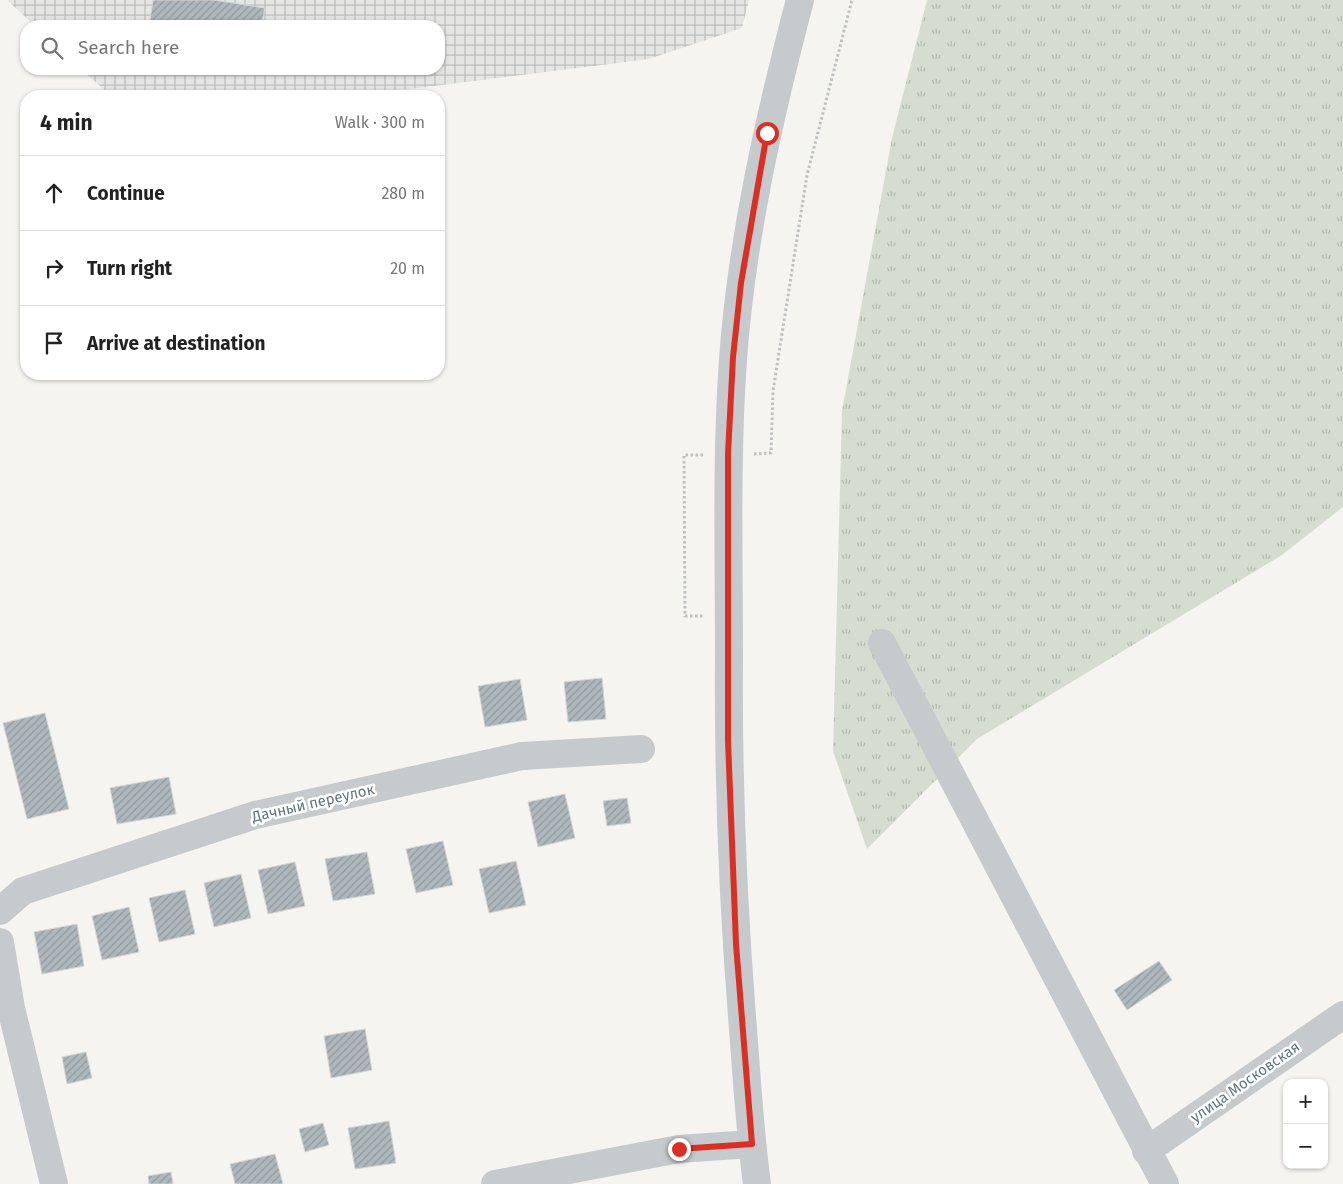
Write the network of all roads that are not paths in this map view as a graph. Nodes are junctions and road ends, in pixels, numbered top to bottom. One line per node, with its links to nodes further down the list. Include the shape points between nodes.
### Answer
1 (800, 0): 7 (street, via 767,133 750,219 733,357 728,454 728,740 736,944)
2 (882, 643): 8 (street)
3 (641, 749): 4 (street, Дачный переулок, via 522,756 255,815 23,891)
4 (0, 911)
5 (0, 942): 9 (street, via 11,1008)
6 (1343, 1015): 8 (street, улица Московская)
7 (752, 1144): 10 (street, via 679,1149); 11 (street)
8 (1146, 1151): 12 (street)
9 (54, 1184)
10 (495, 1184)
11 (757, 1184)
12 (1165, 1184)

